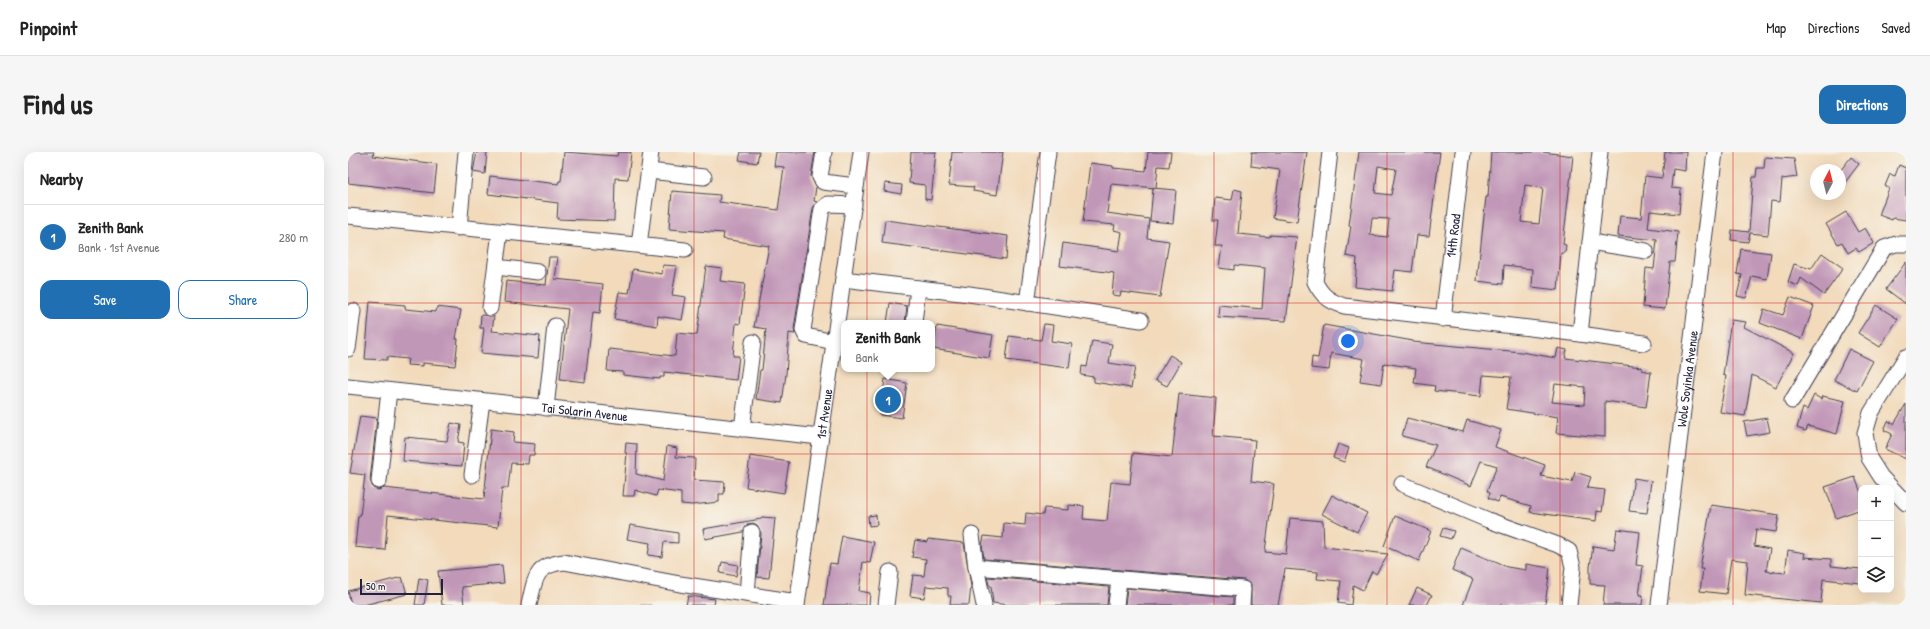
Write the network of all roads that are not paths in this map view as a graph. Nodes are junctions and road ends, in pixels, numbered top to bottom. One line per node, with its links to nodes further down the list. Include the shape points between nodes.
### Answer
1 (466, 152): 15 (street)
2 (651, 152): 10 (street)
3 (824, 152): 12 (street, via 820,177 823,182)
4 (861, 152): 12 (street, 1st Avenue)
5 (1048, 152): 26 (street)
6 (1330, 152): 29 (street, via 1315,282 1320,291 1329,301 1344,306)
7 (1463, 152): 29 (street, 14th Road)
8 (1600, 152): 17 (street)
9 (1715, 152): 63 (street, Wole Soyinka Avenue)
10 (648, 171): 11 (street); 19 (street)
11 (704, 177)
12 (856, 186): 13 (street, 1st Avenue)
13 (854, 205): 24 (street, 1st Avenue); 35 (street, via 828,204 822,209 803,330 806,336)
14 (348, 216): 15 (street)
15 (459, 228): 16 (street)
16 (500, 232): 19 (street); 22 (street)
17 (1590, 242): 21 (street); 33 (street)
18 (1906, 244): 42 (street, via 1884,248)
19 (639, 245): 20 (street)
20 (685, 250)
21 (1646, 251)
22 (496, 267): 23 (street); 27 (street)
23 (538, 272)
24 (843, 279): 25 (street); 35 (street, 1st Avenue)
25 (918, 288): 26 (street); 30 (street)
26 (1027, 303): 31 (street)
27 (490, 308)
28 (354, 311): 37 (street)
29 (1443, 319): 33 (street)
30 (914, 320)
31 (1141, 320)
32 (555, 326): 43 (street)
33 (1580, 334): 36 (street)
34 (753, 342): 44 (street)
35 (834, 342): 45 (street, 1st Avenue)
36 (1644, 343)
37 (348, 349)
38 (1906, 357): 49 (street, via 1871,413 1865,433 1869,458 1881,477)
39 (348, 386): 40 (street, Tai Solarin Avenue)
40 (389, 391): 41 (street, Tai Solarin Avenue); 47 (street)
41 (482, 401): 43 (street, Tai Solarin Avenue); 46 (street)
42 (1792, 401)
43 (546, 408): 44 (street, Tai Solarin Avenue)
44 (742, 429): 45 (street, Tai Solarin Avenue)
45 (820, 437): 56 (street, 1st Avenue)
46 (472, 475)
47 (379, 481)
48 (1402, 484): 62 (street, via 1569,551 1573,567)
49 (1906, 503)
50 (752, 532): 55 (street)
51 (972, 535): 52 (street)
52 (976, 568): 54 (street); 59 (street)
53 (890, 572): 58 (street)
54 (1118, 580): 60 (street); 61 (street, via 1243,589)
55 (747, 594): 56 (street); 57 (street, via 564,562 550,564 541,570 536,578)
56 (797, 603)
57 (529, 605)
58 (886, 605)
59 (984, 605)
60 (1116, 605)
61 (1242, 605)
62 (1569, 605)
63 (1659, 605)

